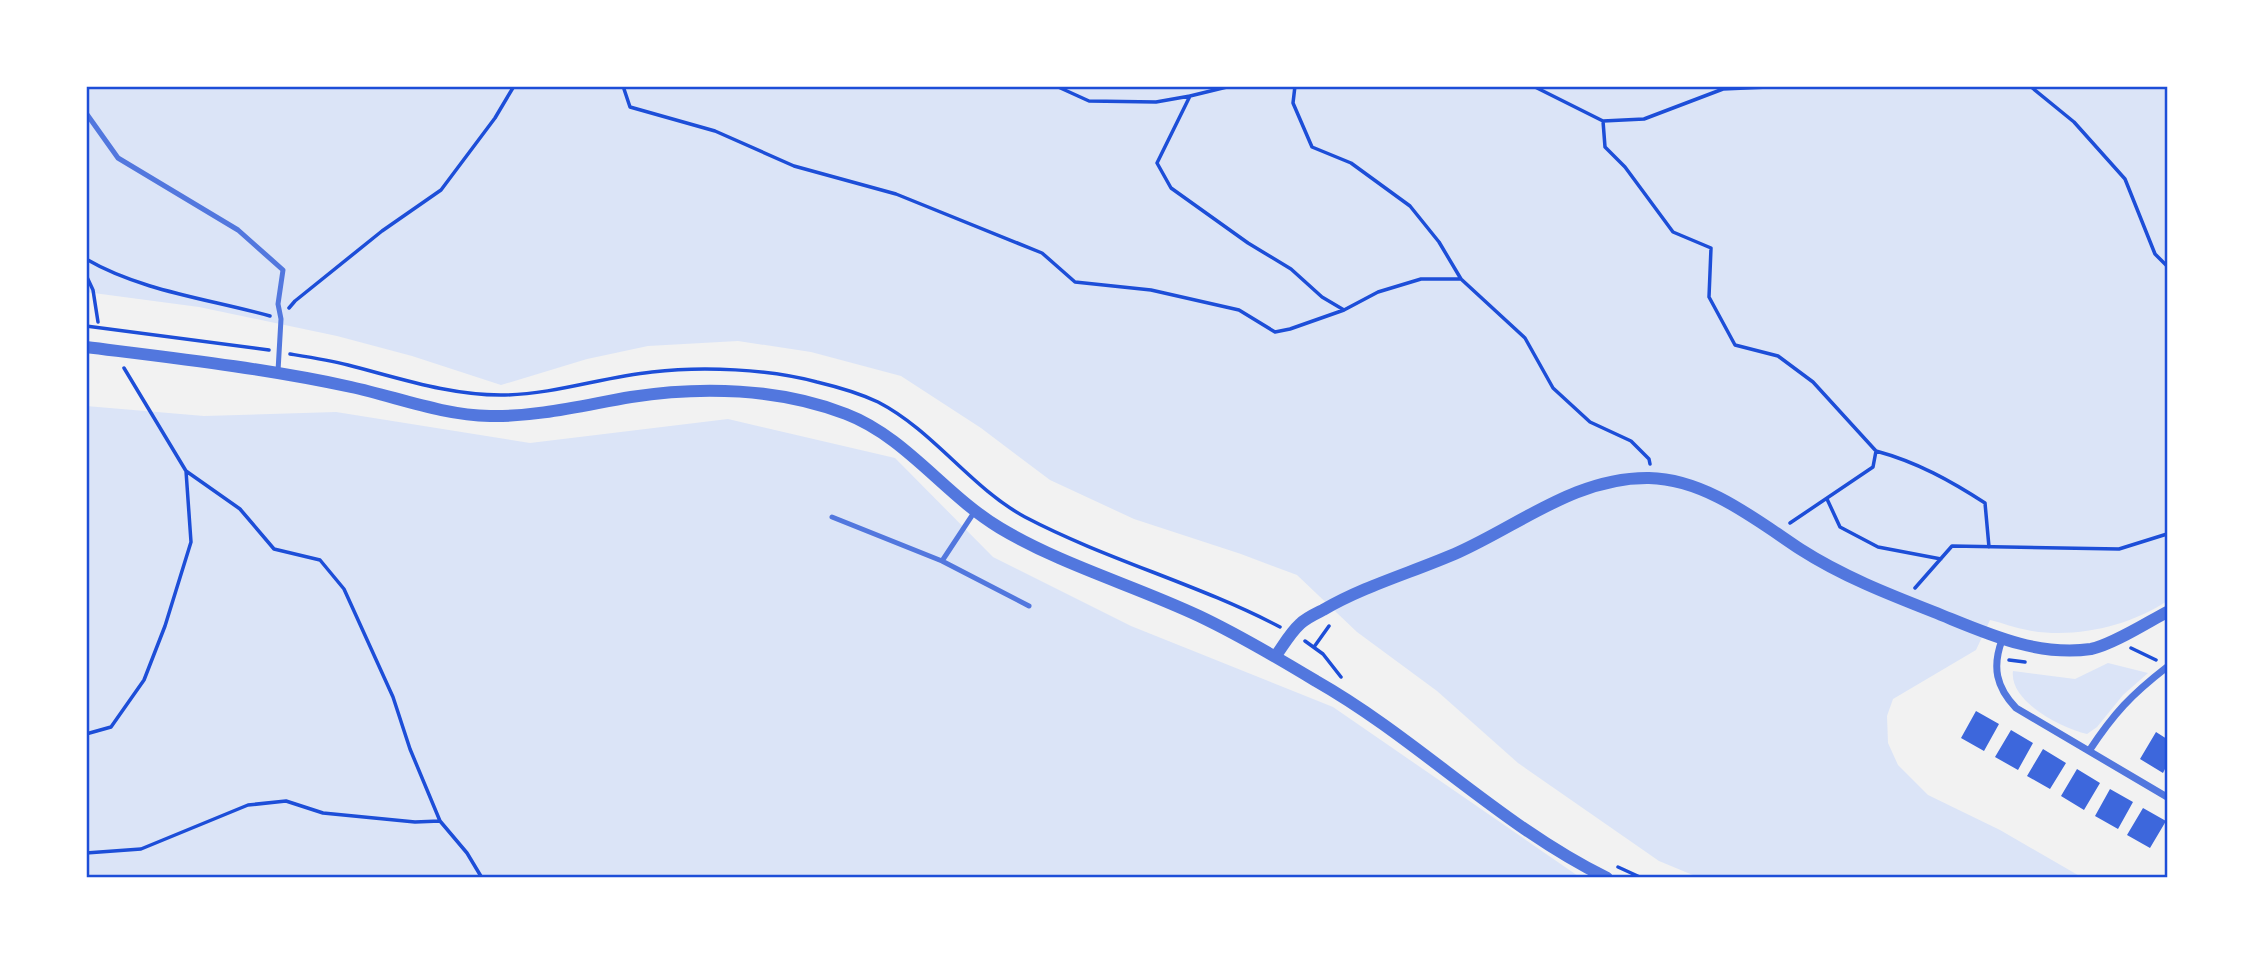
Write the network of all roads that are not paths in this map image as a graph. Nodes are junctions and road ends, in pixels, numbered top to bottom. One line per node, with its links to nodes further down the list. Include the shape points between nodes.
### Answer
1 (86, 113): 3 (lane, via 118,158 238,230 283,270)
2 (86, 347): 3 (street)
3 (278, 374): 4 (street, via 486,416 517,416 692,391 759,394 805,402 847,414 876,429)
4 (976, 511): 6 (lane); 10 (street, via 1051,555 1200,617)
5 (832, 517): 6 (lane)
6 (942, 561): 7 (lane)
7 (1029, 606)
8 (2167, 611): 9 (street, via 2095,648 2024,646)
9 (2003, 640): 10 (street, via 1830,568 1716,496 1684,483 1651,478 1616,480 1563,497 1459,551 1336,602 1302,622); 12 (street, via 1997,655 2005,696)
10 (1275, 657): 14 (street, via 1367,712 1534,836)
11 (2167, 667): 12 (street, via 2112,716)
12 (2089, 751): 13 (street)
13 (2167, 797)
14 (1607, 878)

